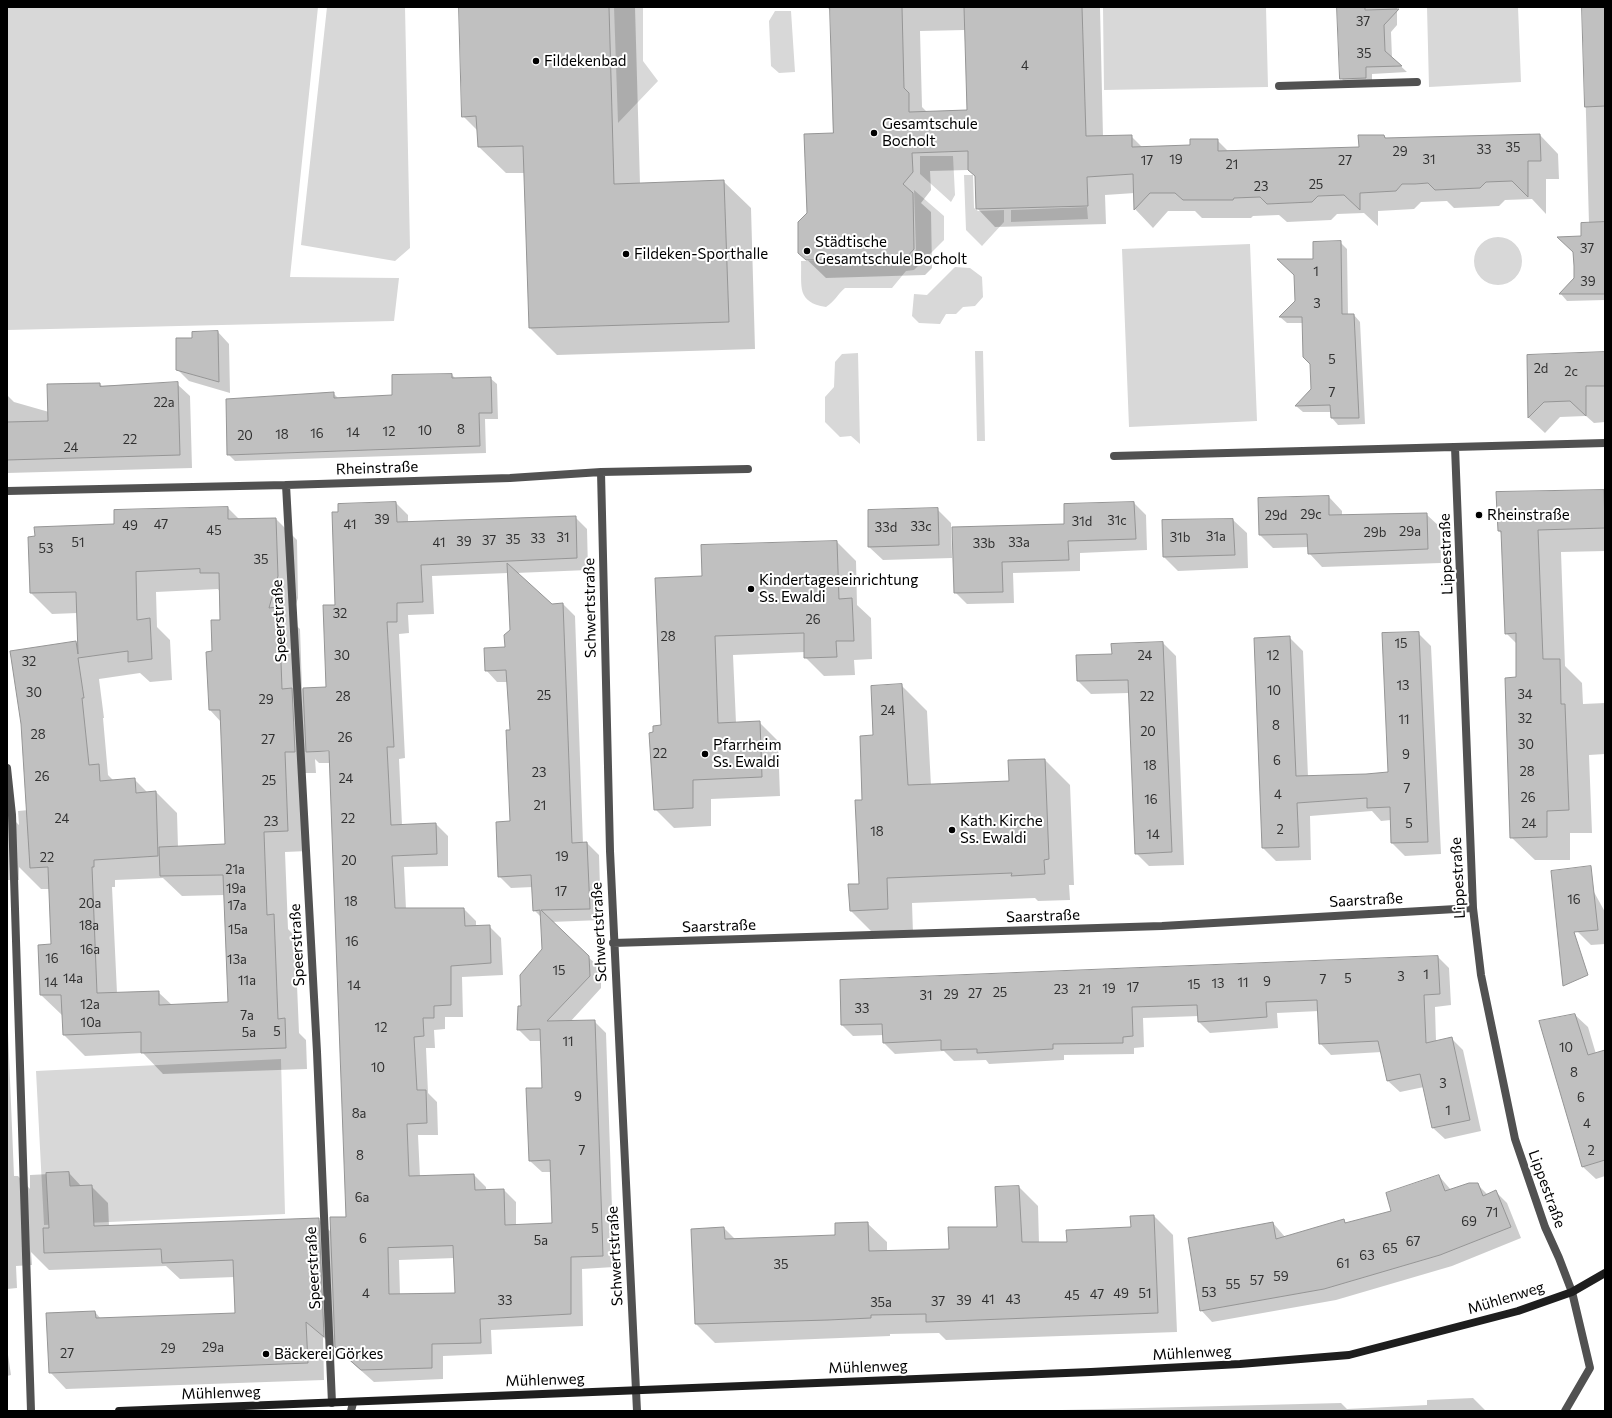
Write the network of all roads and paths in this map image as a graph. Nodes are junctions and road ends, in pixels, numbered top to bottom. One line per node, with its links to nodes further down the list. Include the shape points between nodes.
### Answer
1 (1417, 82): 2 (street)
2 (1280, 86)
3 (1605, 443): 4 (street)
4 (1455, 447): 5 (street); 11 (street, Lippestraße)
5 (1114, 456)
6 (748, 469): 7 (street, Rheinstraße)
7 (601, 472): 8 (street, Rheinstraße, via 510,478); 12 (street, Schwertstraße)
8 (286, 485): 9 (street, Rheinstraße); 16 (street, Speerstraße, via 317,1052)
9 (7, 491)
10 (7, 768): 18 (street, via 12,816)
11 (1473, 908): 12 (street, Saarstraße, via 1162,926); 14 (street, Lippestraße, via 1481,975 1515,1139 1545,1227)
12 (613, 943): 15 (street, Schwertstraße)
13 (1605, 1273): 14 (main road, Mühlenweg)
14 (1572, 1292): 15 (main road, Mühlenweg, via 1518,1311 1349,1355 1240,1364 1083,1372); 22 (street, Lippestraße, via 1590,1368)
15 (636, 1390): 17 (main road, Mühlenweg); 21 (street, Schwertstraße)
16 (332, 1403): 17 (main road, Mühlenweg); 20 (main road, Mühlenweg)
17 (352, 1407)
18 (32, 1411)
19 (119, 1411): 20 (main road, Mühlenweg)
20 (131, 1411)
21 (637, 1411)
22 (1565, 1411)

